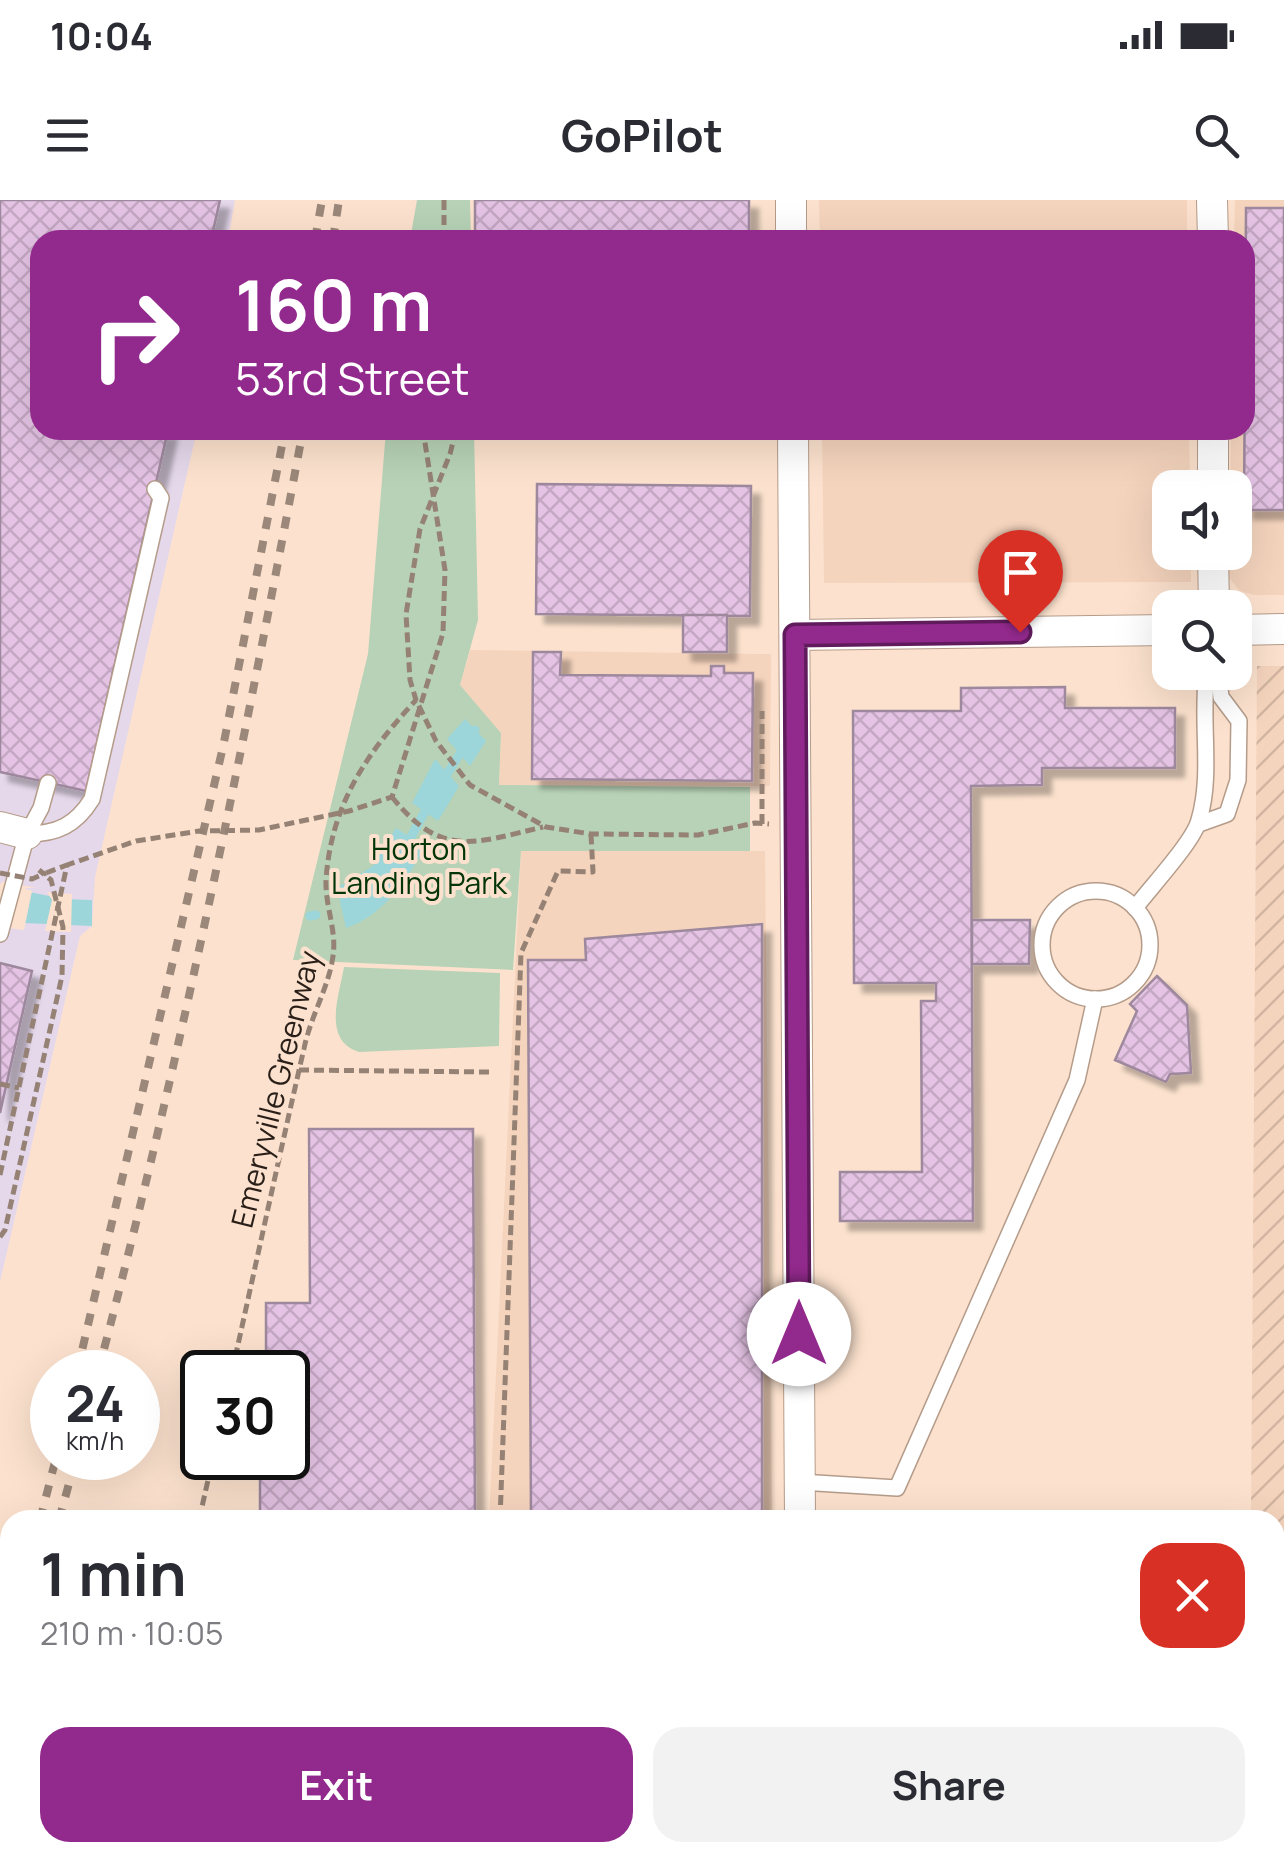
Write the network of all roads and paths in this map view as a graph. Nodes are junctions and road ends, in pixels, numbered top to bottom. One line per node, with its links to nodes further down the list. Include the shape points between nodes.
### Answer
1 (444, 200): 4 (path)
2 (790, 200): 5 (street)
3 (1212, 200): 6 (street)
4 (444, 230)
5 (791, 230)
6 (1212, 230)
7 (425, 440): 21 (path, bridge, via 445,570 443,633)
8 (454, 440): 19 (path, via 413,564 406,614)
9 (793, 440): 16 (street)
10 (1213, 440): 11 (street)
11 (1213, 470)
12 (154, 489): 25 (lane, via 160,498 92,799 66,828)
13 (1284, 629): 15 (street)
14 (1152, 630): 16 (street)
15 (1252, 630)
16 (795, 635): 23 (street)
17 (1205, 690): 22 (lane)
18 (1220, 690): 22 (lane, via 1239,721 1238,780 1227,814)
19 (416, 700): 24 (path, via 436,741 470,785); 33 (path, Emeryville Greenway, via 386,733 341,806 326,882 333,958)
20 (48, 783): 25 (lane, via 41,808)
21 (392, 797): 24 (path, via 414,824 449,841 486,841); 27 (path, bridge, via 260,830 136,841)
22 (1199, 824): 30 (lane)
23 (796, 825): 26 (path, via 755,823 698,835); 41 (street)
24 (546, 827): 26 (path)
25 (13, 831): 31 (lane, via 14,887)
26 (590, 834): 43 (path, via 593,872 558,871 520,954)
27 (66, 865): 28 (path, bridge, via 32,879); 36 (path, bridge)
28 (0, 872)
29 (52, 880): 38 (path, bridge, via 63,927 62,976)
30 (1136, 908): 32 (lane, via 1149,936 1146,967 1116,996); 32 (lane, via 1097,891 1076,894 1046,923 1046,965 1074,994)
31 (2, 930)
32 (1095, 999): 41 (lane, via 1077,1080 897,1488)
33 (299, 1070): 34 (path); 39 (path, Emeryville Greenway)
34 (490, 1072)
35 (3, 1084): 36 (path, bridge)
36 (19, 1088): 37 (path, bridge)
37 (0, 1175)
38 (0, 1237)
39 (237, 1350)
40 (208, 1480): 42 (path)
41 (800, 1482): 44 (street)
42 (202, 1510)
43 (500, 1510)
44 (800, 1510)

